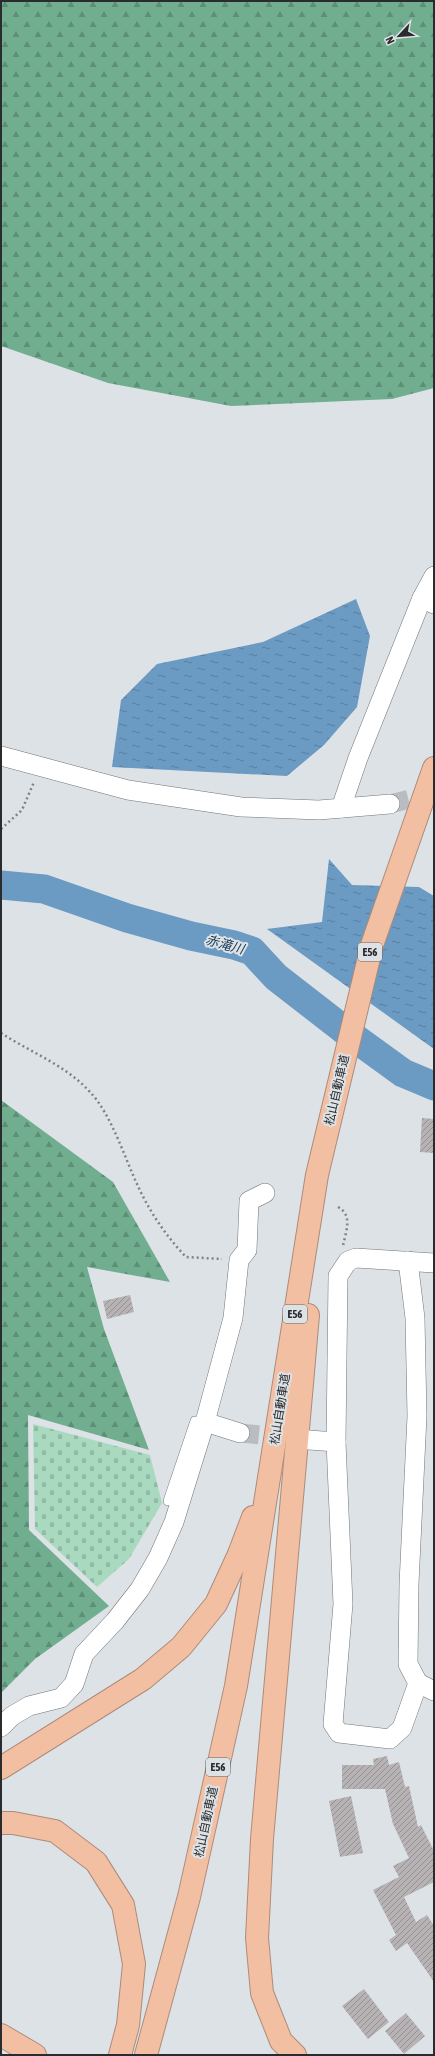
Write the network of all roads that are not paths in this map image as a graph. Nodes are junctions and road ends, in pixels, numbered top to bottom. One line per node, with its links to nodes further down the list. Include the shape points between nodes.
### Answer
1 (434, 576): 2 (street)
2 (428, 601): 6 (street, via 358,758)
3 (1, 756): 6 (street, via 128,790 241,806 318,810)
4 (434, 768): 7 (highway, 松山自動車道 / E56, via 372,945)
5 (390, 804): 6 (street)
6 (341, 808)
7 (322, 1154): 15 (highway, 松山自動車道 / E56); 25 (highway, via 262,1838 256,1938 262,1992 281,2041)
8 (265, 1193): 11 (street, via 249,1201 247,1250 239,1260 233,1318)
9 (408, 1261): 10 (street); 14 (street, via 356,1258 348,1261 338,1276); 17 (street, via 415,1318 417,1416 408,1664)
10 (434, 1263)
11 (205, 1422): 12 (street); 16 (lane, via 195,1421); 18 (street, via 174,1522 158,1558 140,1589 84,1654 74,1684 61,1698 29,1706 12,1716)
12 (240, 1433)
13 (309, 1440): 14 (street)
14 (336, 1442): 17 (street, via 343,1604 334,1724 339,1733 390,1739 402,1728)
15 (269, 1474): 19 (highway, via 239,1554 216,1604 182,1648 143,1679); 24 (highway, 松山自動車道 / E56, via 236,1686 189,1897)
16 (168, 1501)
17 (426, 1687)
18 (1, 1727)
19 (1, 1768)
20 (1, 1823): 23 (highway, via 13,1822 54,1831 96,1862 123,1904 134,1964 128,2025)
21 (1, 2035): 22 (highway)
22 (35, 2055)
23 (120, 2055)
24 (146, 2055)
25 (295, 2055)

